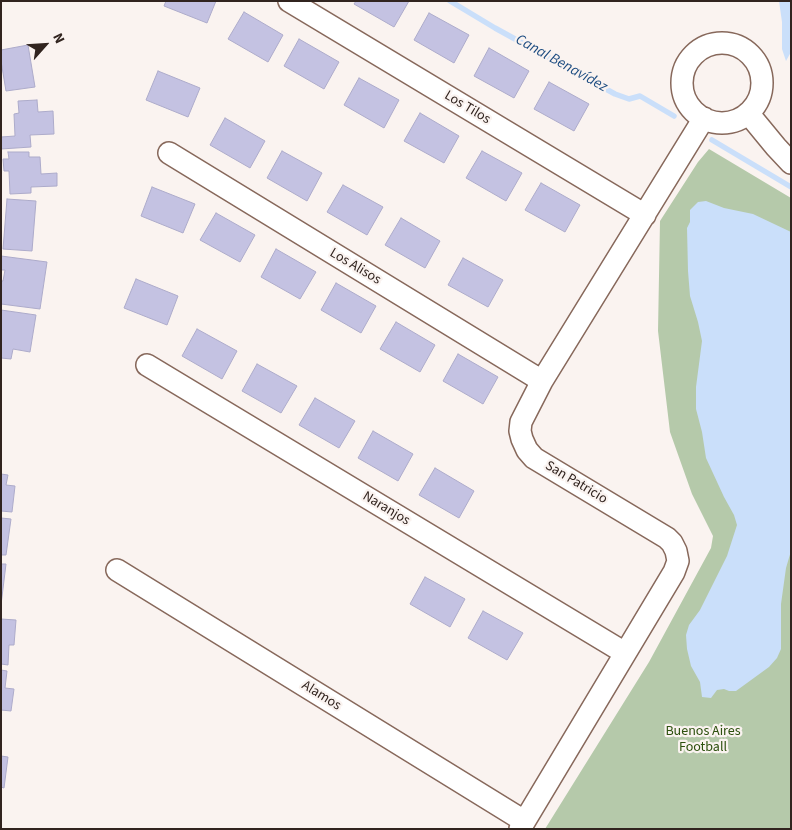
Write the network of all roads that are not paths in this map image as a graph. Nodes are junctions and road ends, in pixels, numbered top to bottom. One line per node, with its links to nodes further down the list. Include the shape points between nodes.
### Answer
1 (289, 1): 6 (street, Los Tilos)
2 (748, 113): 3 (street, via 730,122 717,123); 3 (street, via 760,96 760,68 742,48 730,43 717,43 705,46 695,54 683,76 686,100); 5 (street)
3 (704, 118): 6 (street, San Patricio)
4 (169, 153): 8 (street, Los Alisos)
5 (791, 163)
6 (645, 215): 8 (street, San Patricio)
7 (147, 365): 10 (street, Naranjos)
8 (542, 382): 10 (street, San Patricio, via 521,422 520,431 527,450 534,458 667,538 676,551 678,561 674,572)
9 (117, 570): 11 (street, Alamos)
10 (626, 654): 11 (street, San Patricio)
11 (522, 825)

